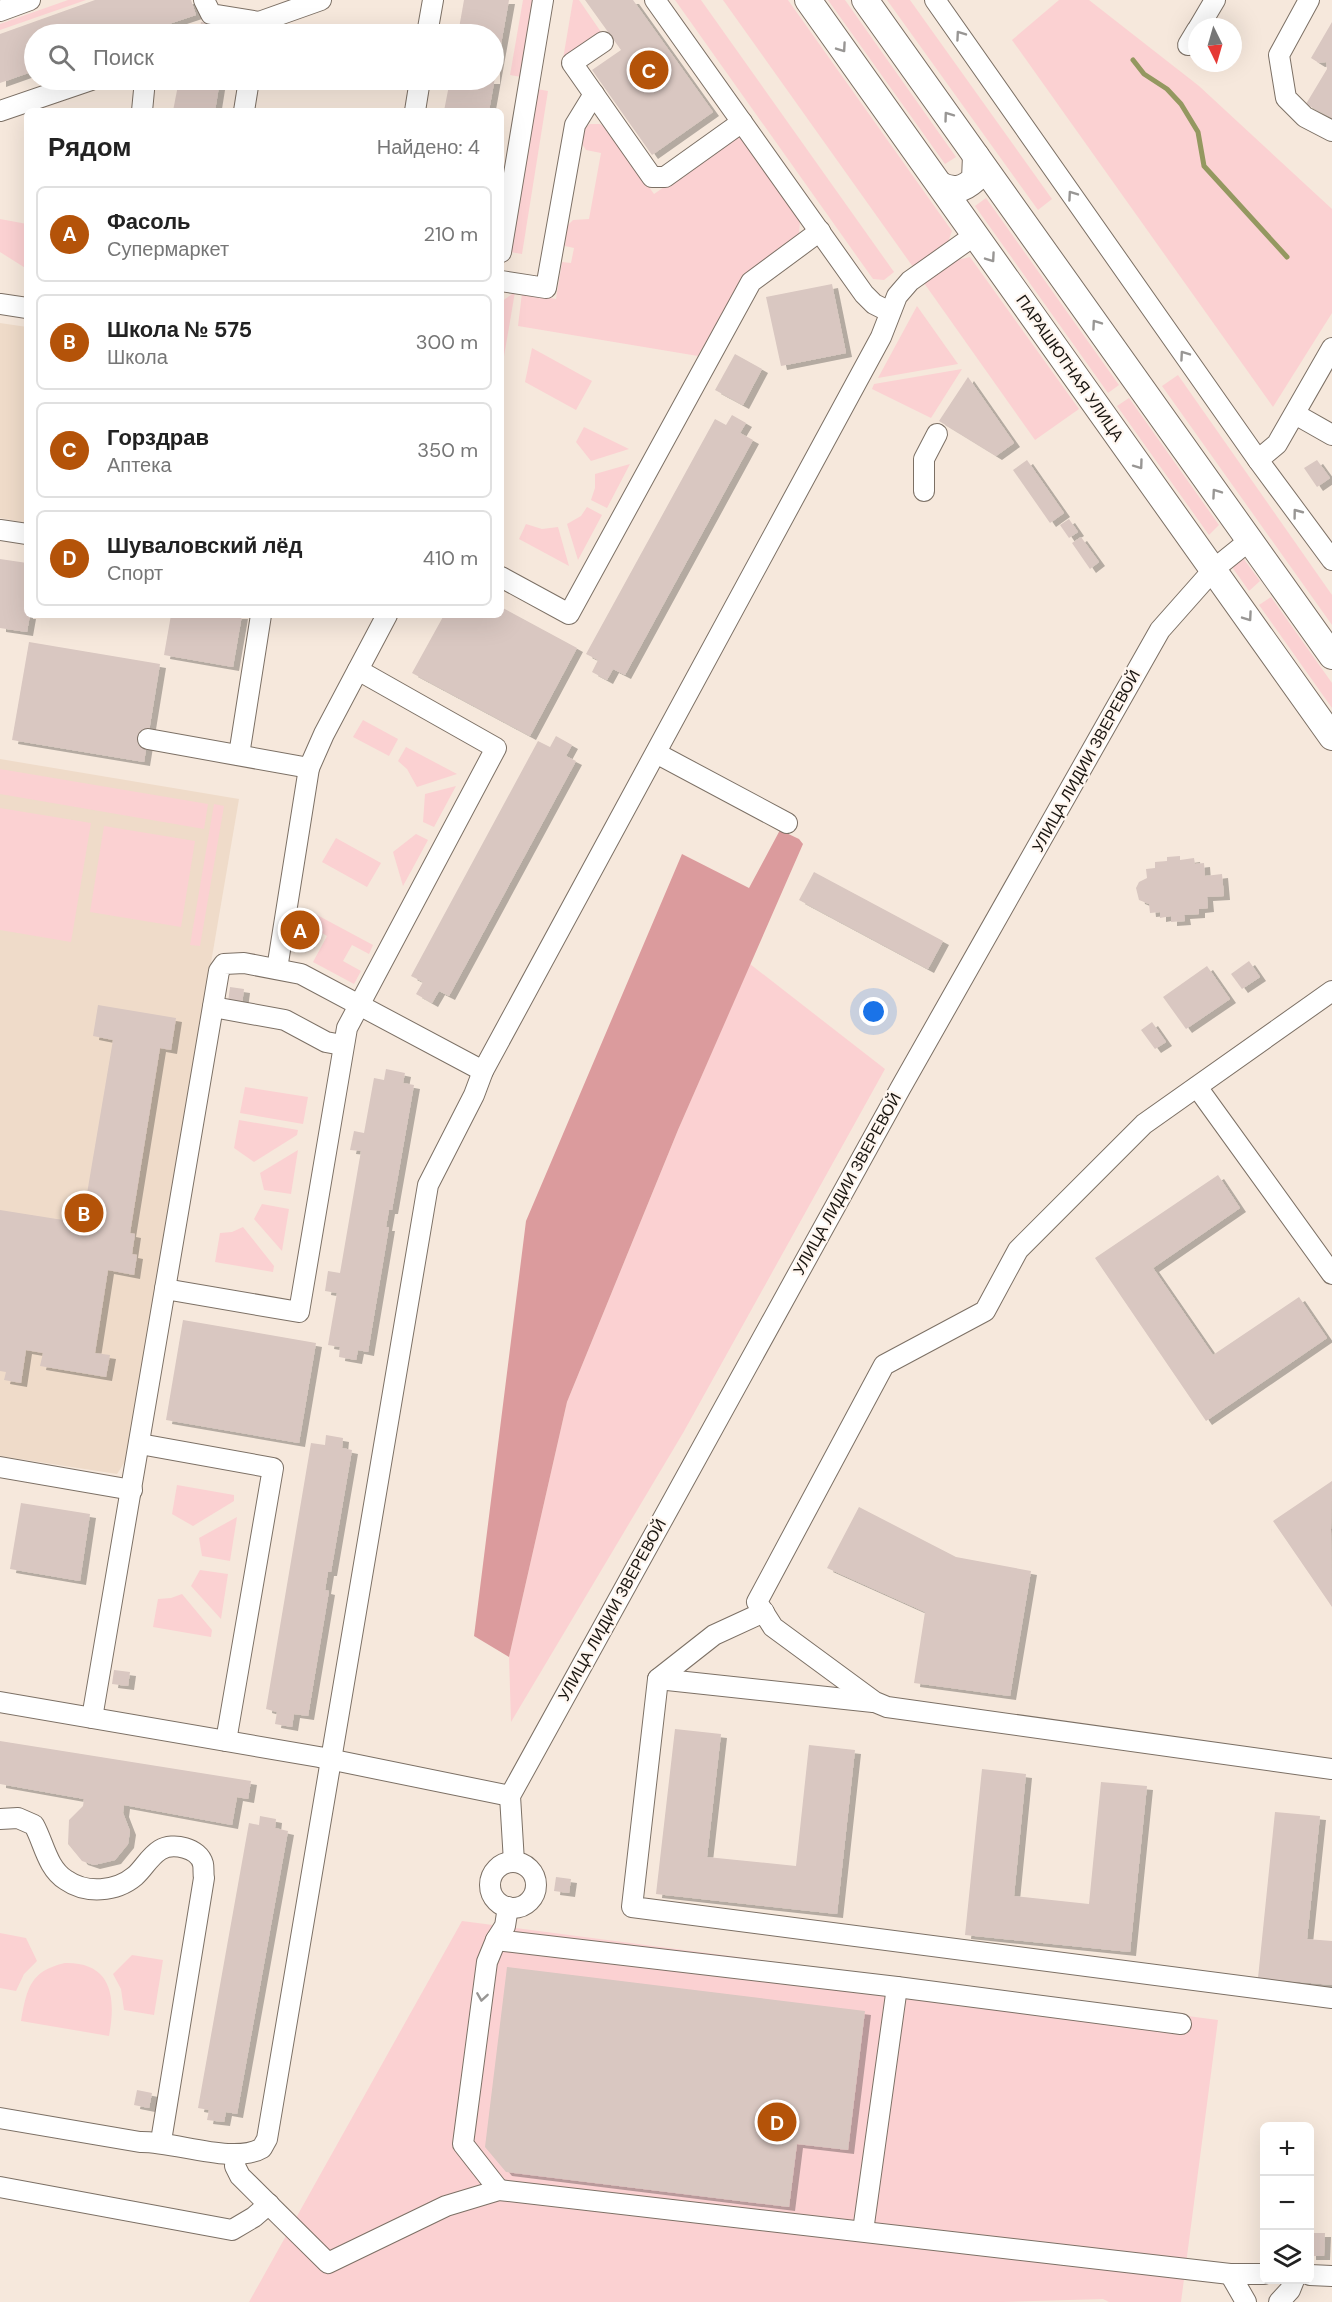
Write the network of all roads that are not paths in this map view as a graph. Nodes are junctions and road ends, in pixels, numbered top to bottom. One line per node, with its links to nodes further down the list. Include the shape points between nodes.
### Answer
1 (30, 0): 12 (street)
2 (204, 0): 14 (street, via 211,14)
3 (321, 0): 15 (street)
4 (433, 0): 16 (street)
5 (543, 0): 32 (street)
6 (655, 0): 27 (street)
7 (808, 0): 30 (main road, ПАРАШЮТНАЯ УЛИЦА, one-way to 30)
8 (865, 0): 29 (main road, one-way to 8)
9 (935, 0): 42 (street, one-way to 9)
10 (1215, 0): 13 (street)
11 (1309, 0): 28 (street, via 1279,55 1286,98 1305,117)
12 (0, 10)
13 (1204, 18)
14 (245, 24)
15 (267, 24)
16 (429, 24)
17 (603, 42): 22 (street, via 572,63)
18 (62, 90): 26 (street)
19 (144, 90): 23 (street)
20 (247, 90): 24 (street)
21 (418, 90): 25 (street)
22 (594, 94): 27 (street, via 652,177 659,179); 34 (street, via 575,125 546,288)
23 (142, 108)
24 (244, 108)
25 (415, 108)
26 (0, 111)
27 (742, 122): 31 (street)
28 (1332, 131)
29 (976, 156): 30 (main road, via 975,179 968,186 950,190); 46 (main road, one-way to 29)
30 (940, 185): 33 (main road, ПАРАШЮТНАЯ УЛИЦА)
31 (820, 231): 37 (street, via 864,294); 49 (street, via 751,282 569,614)
32 (504, 234)
33 (975, 235): 37 (street, via 910,281); 48 (main road, ПАРАШЮТНАЯ УЛИЦА, one-way to 48)
34 (504, 281)
35 (0, 304): 36 (street)
36 (24, 308)
37 (890, 312): 56 (street, via 881,337)
38 (1332, 348): 39 (street)
39 (1296, 414): 41 (street); 42 (street, via 1277,444)
40 (937, 434): 43 (street, via 924,459)
41 (1332, 435)
42 (1258, 460): 47 (street, one-way to 42)
43 (924, 491)
44 (0, 530): 45 (street)
45 (24, 534)
46 (1250, 540): 48 (street, УЛИЦА ЛИДИИ ЗВЕРЕВОЙ); 52 (main road)
47 (1332, 560)
48 (1214, 569): 54 (main road, ПАРАШЮТНАЯ УЛИЦА, one-way to 54); 80 (street, УЛИЦА ЛИДИИ ЗВЕРЕВОЙ, via 1160,630 900,1089)
49 (504, 579)
50 (261, 618): 57 (street)
51 (385, 618): 53 (street)
52 (1332, 656)
53 (358, 670): 58 (street); 63 (street, via 496,748)
54 (1332, 737)
55 (148, 739): 57 (street)
56 (656, 753): 59 (street); 65 (street)
57 (239, 755): 58 (street)
58 (309, 768): 60 (street)
59 (787, 823)
60 (277, 969): 62 (street, via 224,964 219,971); 63 (street, via 301,974)
61 (1332, 991): 66 (street)
62 (213, 1006): 64 (street, via 285,1020 326,1042); 68 (street)
63 (357, 1006): 64 (street); 65 (street)
64 (342, 1045): 68 (street, via 299,1312)
65 (483, 1071): 78 (street, via 433,1171 425,1198)
66 (1197, 1088): 67 (street); 72 (street, via 1144,1124 1018,1250 986,1311 884,1365 757,1602)
67 (1332, 1274)
68 (165, 1289): 69 (street)
69 (140, 1444): 71 (street); 77 (street, via 273,1468)
70 (0, 1467): 71 (street)
71 (132, 1490): 76 (street)
72 (764, 1612): 73 (street, via 714,1635); 75 (street, via 773,1627)
73 (658, 1679): 75 (street); 86 (street, via 632,1907)
74 (0, 1702): 76 (street)
75 (875, 1702): 79 (street, via 886,1707)
76 (92, 1718): 77 (street)
77 (226, 1741): 78 (street)
78 (331, 1759): 80 (street); 90 (street, via 267,2139 253,2153)
79 (1332, 1769)
80 (510, 1796): 82 (street)
81 (0, 1819): 89 (street, via 18,1818 34,1825 49,1862 65,1880 88,1889 114,1888 135,1876 163,1848 181,1846 195,1852 203,1863 204,1878)
82 (514, 1862): 83 (street, via 497,1868 490,1884 496,1900); 83 (street, via 528,1867 536,1887 523,1906)
83 (508, 1907): 84 (street, via 505,1926)
84 (496, 1940): 85 (street); 92 (street, one-way to 92, via 488,1962 463,2144)
85 (897, 1987): 87 (street); 94 (street)
86 (1332, 1998)
87 (1181, 2024)
88 (0, 2118): 89 (street, via 140,2142)
89 (161, 2141): 90 (street)
90 (236, 2154): 93 (street, via 235,2166 240,2176)
91 (0, 2187): 93 (street, via 232,2229)
92 (499, 2190): 93 (street, via 446,2206 328,2263); 94 (street)
93 (269, 2204)
94 (863, 2231): 95 (street)
95 (1230, 2274): 96 (street); 100 (street)
96 (1260, 2274)
97 (1314, 2275): 98 (street)
98 (1332, 2276)
99 (1292, 2284): 101 (street)
100 (1246, 2302)
101 (1279, 2302)

